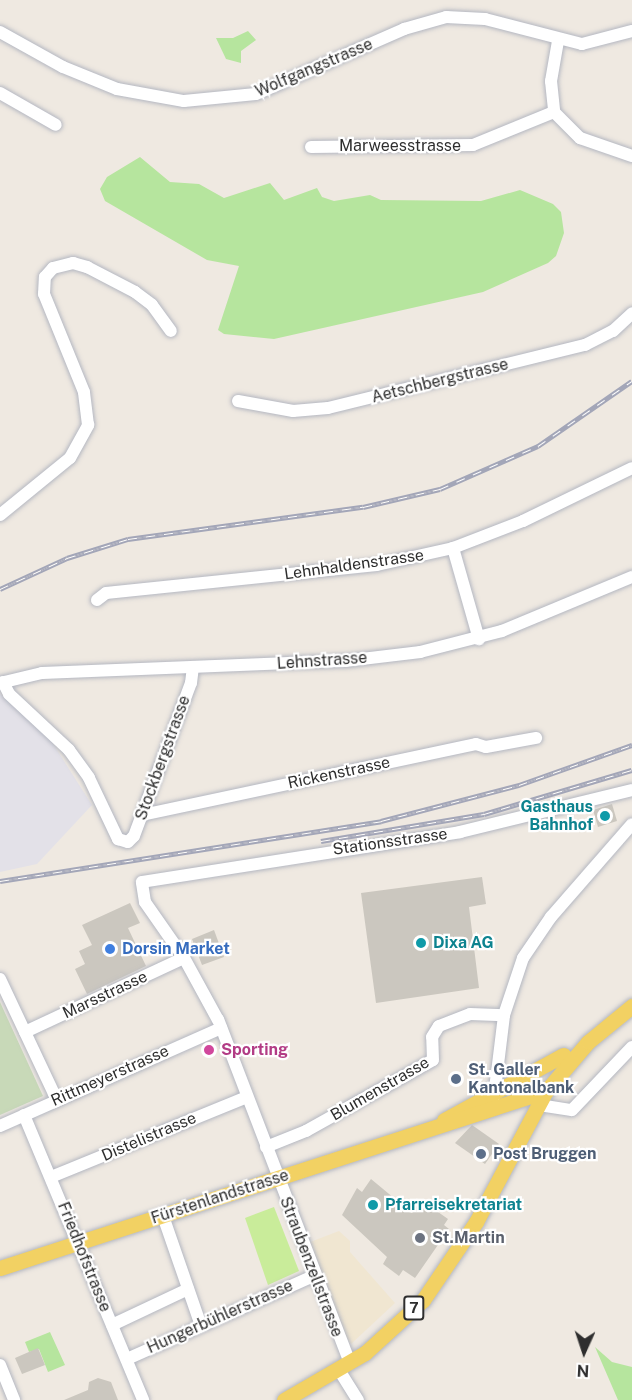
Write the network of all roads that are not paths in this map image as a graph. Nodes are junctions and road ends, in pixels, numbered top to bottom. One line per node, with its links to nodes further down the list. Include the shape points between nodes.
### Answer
1 (0, 32): 3 (street, Wolfgangstrasse, via 63,67 117,89 184,101 256,94 404,29 446,17 485,19)
2 (632, 32): 3 (street, Wolfgangstrasse, via 594,44)
3 (558, 41): 5 (street, via 550,88)
4 (0, 93): 6 (street)
5 (554, 112): 7 (street, Marweesstrasse, via 473,145); 8 (street, via 580,138)
6 (56, 125)
7 (311, 147)
8 (632, 156)
9 (632, 313): 11 (street, Aetschbergstrasse, via 613,331 585,345 328,408 293,411)
10 (171, 332): 13 (street, via 152,305 135,292 80,265 53,268 45,277 44,294 84,392 88,425 70,458)
11 (238, 400)
12 (632, 468): 14 (street, Lehnhaldenstrasse, via 524,521)
13 (0, 515)
14 (453, 548): 16 (street, Lehnhaldenstrasse, via 368,566 106,593); 17 (street)
15 (632, 576): 17 (street, Lehnstrasse)
16 (97, 600)
17 (479, 639): 18 (street, Lehnstrasse, via 372,658)
18 (193, 667): 19 (street, Lehnstrasse, via 42,673); 22 (street, Stockbergstrasse, via 191,683)
19 (2, 682): 22 (street, Stockbergstrasse, via 9,694 69,750 89,778 117,838 124,842 133,838)
20 (536, 738): 22 (street, Rickenstrasse, via 486,747 476,744)
21 (632, 790): 24 (street, Stationsstrasse, via 460,832)
22 (142, 815)
23 (632, 824): 29 (street, via 551,917 523,958)
24 (146, 878): 25 (street, Straubenzellstrasse, via 141,890 145,902)
25 (184, 958): 30 (street, Straubenzellstrasse); 31 (street, Marsstrasse)
26 (0, 979): 31 (street)
27 (632, 994): 33 (main road, 7)
28 (632, 1006): 36 (main road, 7, via 588,1042)
29 (504, 1015): 34 (street); 43 (street, Blumenstrasse, via 470,1014 439,1026 432,1037 433,1060 306,1131)
30 (221, 1028): 35 (street, Straubenzellstrasse); 37 (street, Rittmeyerstrasse)
31 (25, 1032): 37 (street)
32 (632, 1047): 36 (street, via 572,1110)
33 (563, 1055): 34 (main road, Fürstenlandstrasse); 36 (main road, 7)
34 (495, 1091): 40 (street, Fürstenlandstrasse, via 494,1100); 41 (main road, Fürstenlandstrasse)
35 (247, 1097): 43 (street, Straubenzellstrasse); 45 (street, Distelistrasse)
36 (539, 1098): 38 (main road, Fürstenlandstrasse); 44 (main road, 7)
37 (57, 1100): 39 (street, Rittmeyerstrasse)
38 (519, 1107): 40 (main road, Fürstenlandstrasse); 44 (main road, 7)
39 (24, 1115): 42 (street, Rittmeyerstrasse); 45 (street, Friedhofstrasse)
40 (461, 1120): 41 (main road, Fürstenlandstrasse)
41 (440, 1124): 46 (main road, Fürstenlandstrasse)
42 (0, 1126)
43 (266, 1147): 46 (street, Straubenzellstrasse)
44 (500, 1174): 56 (main road, 7, via 451,1264 423,1300)
45 (51, 1177): 48 (street, Friedhofstrasse)
46 (278, 1179): 47 (main road, Fürstenlandstrasse); 50 (street, Straubenzellstrasse)
47 (163, 1216): 48 (main road, Fürstenlandstrasse); 51 (street)
48 (78, 1243): 49 (main road, Fürstenlandstrasse); 52 (street, Friedhofstrasse)
49 (0, 1268)
50 (313, 1276): 53 (street, Hungerbühlerstrasse); 56 (street, Straubenzellstrasse)
51 (188, 1289): 52 (street); 53 (street)
52 (112, 1325): 54 (street, Friedhofstrasse)
53 (201, 1326): 54 (street, Hungerbühlerstrasse)
54 (128, 1359): 58 (street, Friedhofstrasse)
55 (0, 1365): 57 (street)
56 (345, 1366): 59 (main road, 7); 60 (street, Straubenzellstrasse)
57 (14, 1400)
58 (143, 1400)
59 (284, 1400)
60 (358, 1400)

